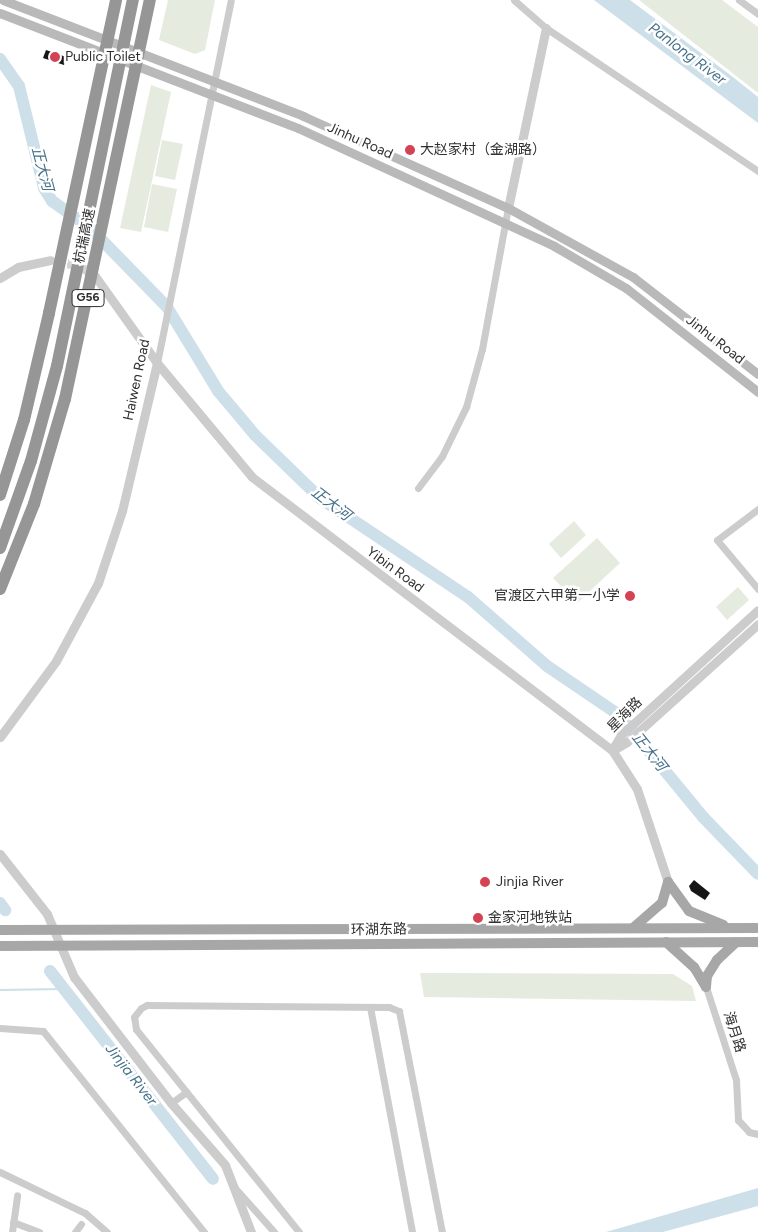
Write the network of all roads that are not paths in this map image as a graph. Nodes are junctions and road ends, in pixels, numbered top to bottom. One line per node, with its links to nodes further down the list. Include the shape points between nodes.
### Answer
1 (3, 0): 11 (main road, Jinhu Road)
2 (116, 0): 23 (highway, bridge, via 24,420)
3 (133, 0): 25 (highway, 杭瑞高速 / G56, bridge, via 57,366 31,461)
4 (150, 0): 26 (highway, 杭瑞高速 / G56, bridge, via 65,400 34,504)
5 (231, 0): 11 (street, Haiwen Road)
6 (514, 0): 10 (street)
7 (739, 0): 9 (street)
8 (0, 13): 12 (main road, Jinhu Road)
9 (758, 14)
10 (546, 28): 13 (street); 14 (street)
11 (214, 80): 12 (street, Haiwen Road); 14 (main road, Jinhu Road)
12 (211, 94): 15 (main road, Jinhu Road, via 298,128); 19 (street, Haiwen Road)
13 (758, 171)
14 (508, 208): 15 (street); 20 (main road, Jinhu Road, via 633,277)
15 (506, 223): 21 (main road, Jinhu Road, via 626,288); 22 (street, via 482,349 466,407 442,456)
16 (50, 260): 18 (street, via 18,267)
17 (95, 276): 19 (street, Yibin Road)
18 (0, 278)
19 (157, 363): 31 (street, Haiwen Road, via 122,511 98,582 56,661); 32 (street, Yibin Road, via 252,477 272,495)
20 (758, 374)
21 (758, 392)
22 (418, 488)
23 (0, 495)
24 (758, 509): 27 (street, via 717,540)
25 (0, 548)
26 (0, 589)
27 (758, 589)
28 (758, 610): 30 (street, 星海路)
29 (758, 624): 30 (street, 星海路)
30 (639, 725): 32 (street, 星海路)
31 (0, 737)
32 (612, 750): 34 (street, Yibin Road, via 638,789)
33 (0, 854): 36 (street, via 48,914)
34 (668, 882): 37 (main road, via 662,903 652,916); 38 (main road, via 689,911)
35 (758, 928): 38 (main road, 环湖东路)
36 (54, 929): 37 (main road, 环湖东路); 39 (main road, 环湖东路); 44 (street)
37 (631, 929): 38 (main road, 环湖东路)
38 (734, 929)
39 (0, 930)
40 (666, 942): 41 (main road, 环湖东路); 44 (main road, 环湖东路); 45 (main road, via 694,966)
41 (736, 942): 42 (main road, 环湖东路); 45 (main road, via 717,960 707,976)
42 (758, 942)
43 (0, 946): 44 (main road, 环湖东路)
44 (59, 946): 49 (street, via 74,977)
45 (706, 987): 50 (street, 海月路, via 736,1080 738,1120 749,1132)
46 (370, 1007): 48 (street, via 147,1005 138,1013 134,1024); 66 (street); 67 (street, via 395,1008 403,1018)
47 (0, 1028): 62 (street, via 43,1030)
48 (186, 1092): 49 (street); 51 (street)
49 (171, 1103): 52 (street)
50 (758, 1134)
51 (236, 1156): 52 (street); 65 (street)
52 (225, 1165): 54 (street)
53 (0, 1172): 61 (street, via 85,1213)
54 (233, 1186): 63 (street); 64 (street)
55 (17, 1195): 56 (street)
56 (14, 1222): 58 (street); 59 (street)
57 (81, 1224): 60 (street)
58 (12, 1232)
59 (39, 1232)
60 (75, 1232)
61 (107, 1232)
62 (204, 1232)
63 (250, 1232)
64 (274, 1232)
65 (298, 1232)
66 (412, 1232)
67 (442, 1232)

